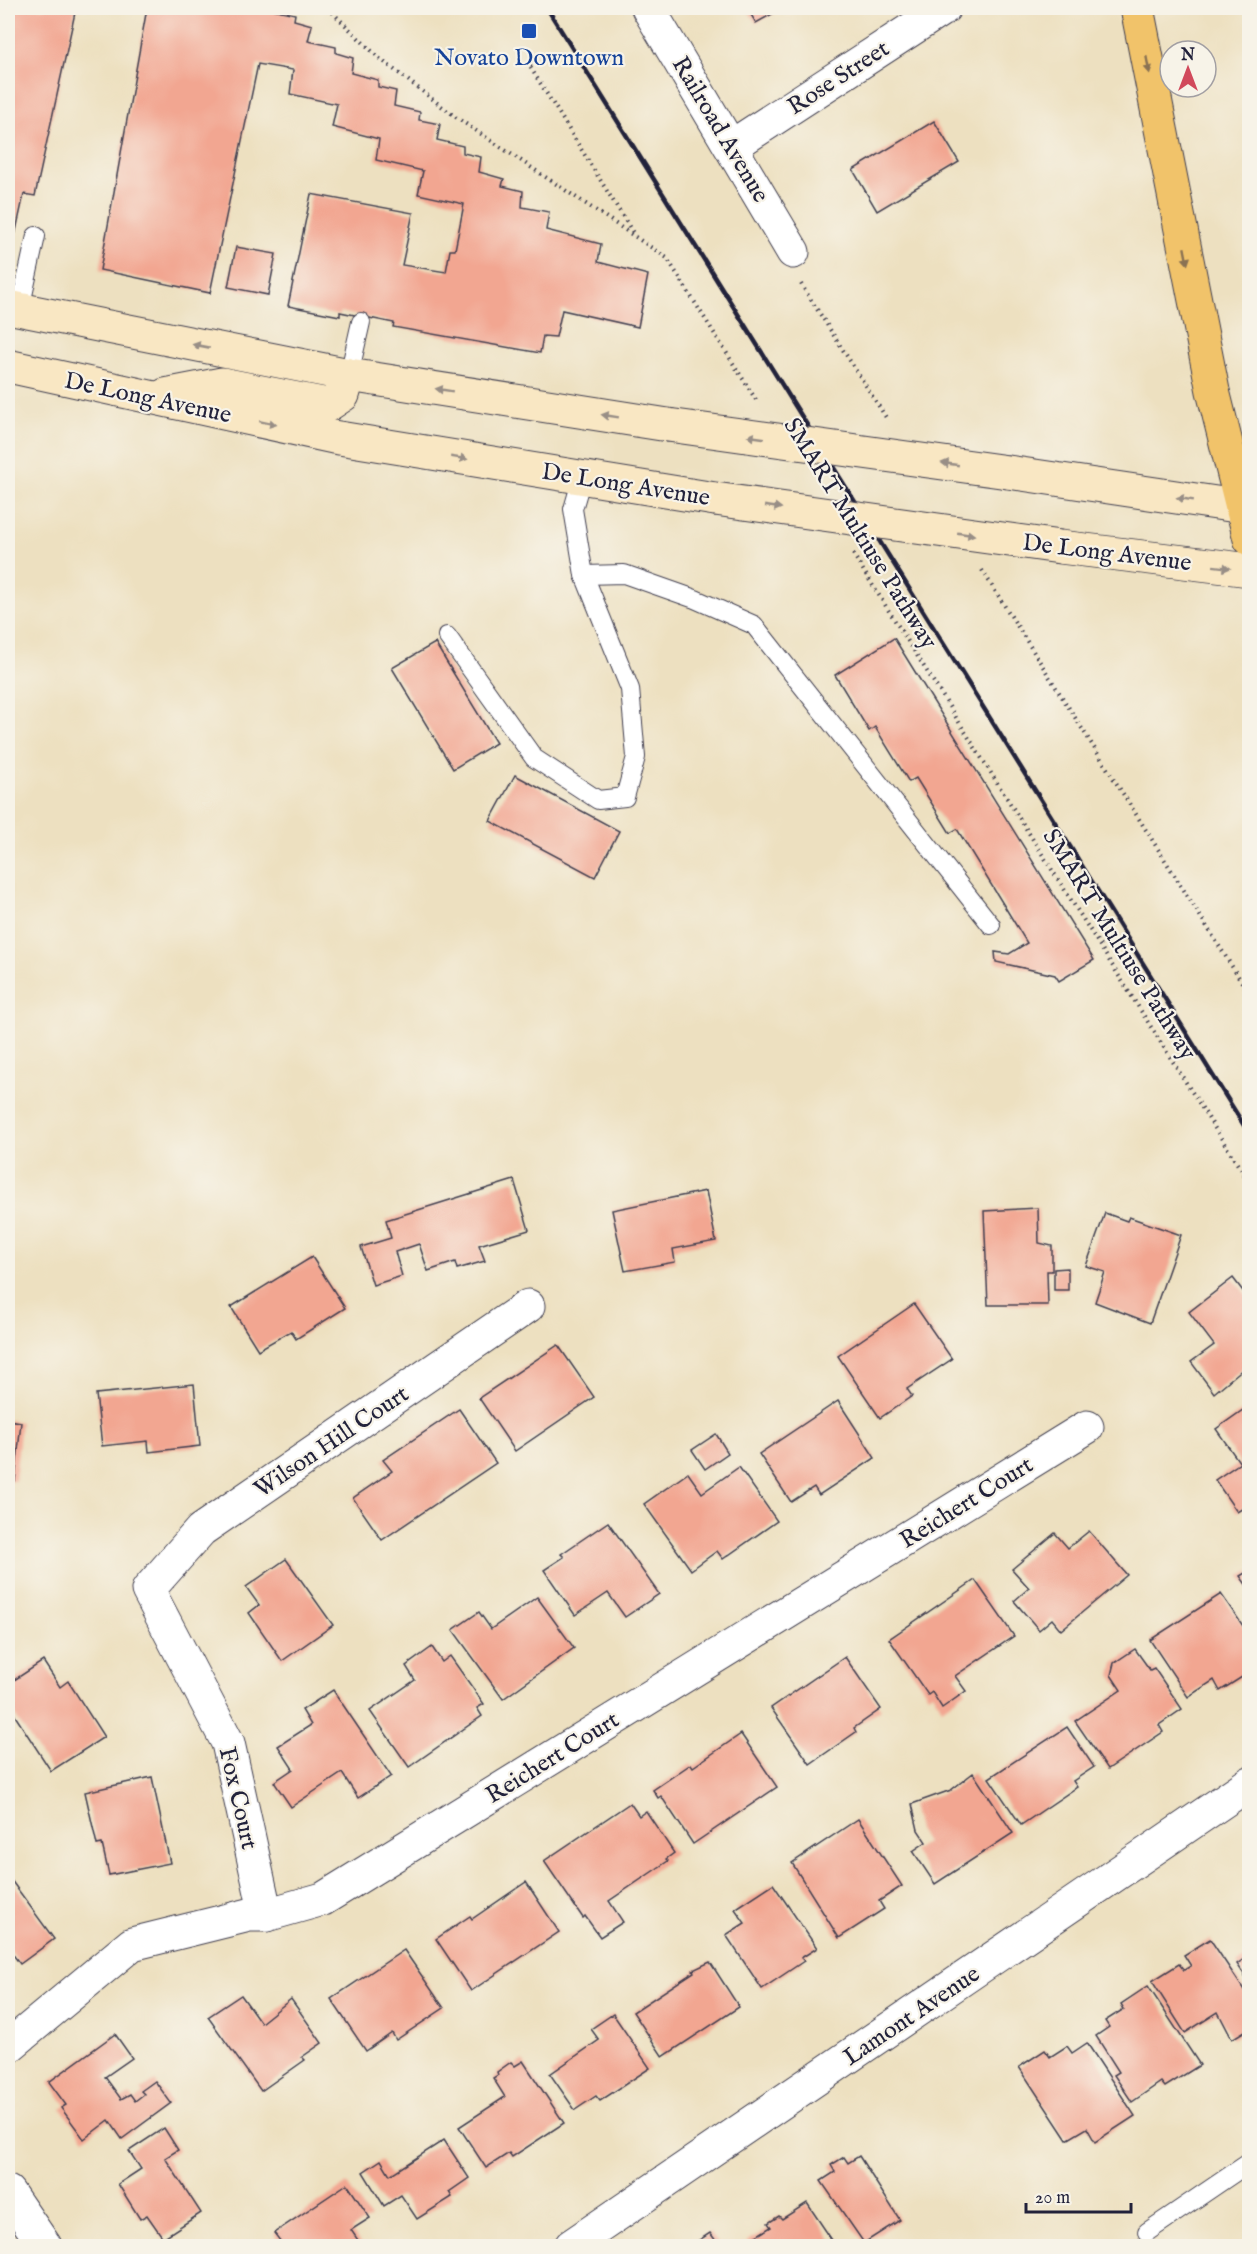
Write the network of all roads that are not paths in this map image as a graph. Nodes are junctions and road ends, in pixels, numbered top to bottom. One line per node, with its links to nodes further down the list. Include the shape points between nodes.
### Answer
1 (648, 8): 4 (street, Railroad Avenue)
2 (944, 8): 4 (street, Rose Street)
3 (1137, 8): 13 (highway, one-way to 13, via 1213,391)
4 (732, 146): 6 (street, Railroad Avenue)
5 (36, 236): 7 (lane)
6 (793, 252)
7 (14, 308): 10 (main road, one-way to 7)
8 (361, 322): 10 (lane)
9 (8, 366): 11 (main road, De Long Avenue)
10 (349, 375): 11 (main road, via 343,395 327,405 222,384); 13 (main road, one-way to 10, bridge)
11 (149, 398): 12 (main road, De Long Avenue, one-way to 12, via 333,437)
12 (582, 478): 15 (main road, De Long Avenue, one-way to 15, bridge, via 1060,547); 16 (lane, via 573,509)
13 (1246, 508): 14 (highway)
14 (1250, 539)
15 (1250, 570)
16 (584, 575): 17 (lane, via 630,689 636,757 626,797 598,800 534,758); 18 (lane, via 624,574 754,625)
17 (447, 636)
18 (991, 926)
19 (528, 1306): 21 (street, Wilson Hill Court, via 201,1530)
20 (1086, 1427): 23 (street, Reichert Court, via 323,1899)
21 (148, 1590): 23 (street, Fox Court, via 228,1743)
22 (1250, 1783): 29 (street, Lamont Avenue)
23 (266, 1915): 24 (street, Reichert Court, via 249,1915 132,1944)
24 (8, 2047)
25 (1250, 2162): 27 (lane)
26 (8, 2192): 28 (street)
27 (1147, 2232)
28 (45, 2247)
29 (572, 2247)

